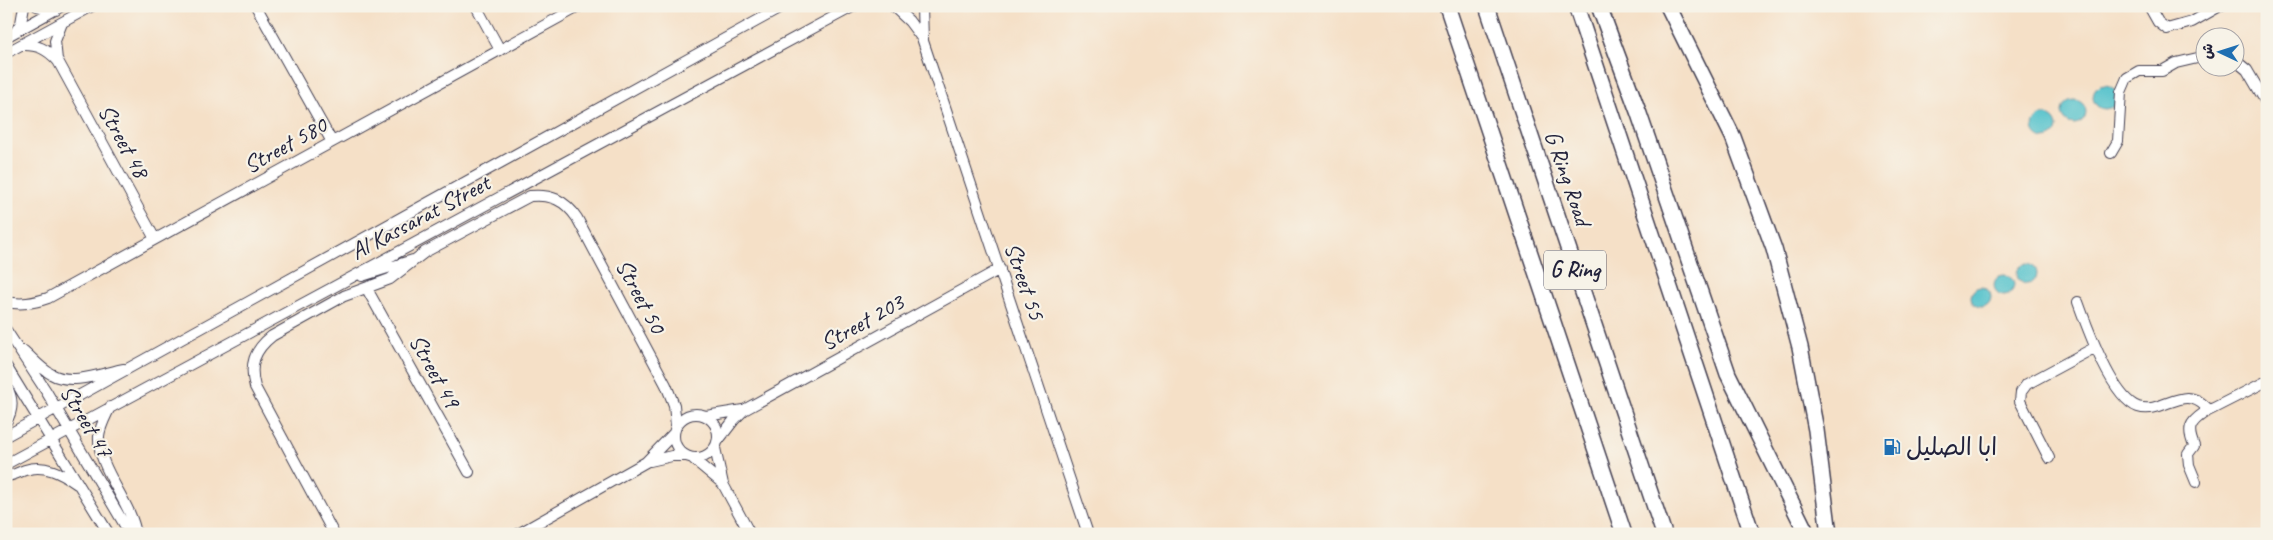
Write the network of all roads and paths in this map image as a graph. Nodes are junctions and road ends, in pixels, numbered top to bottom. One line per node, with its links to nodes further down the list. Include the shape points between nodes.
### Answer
1 (24, 6): 21 (street)
2 (37, 6): 19 (street)
3 (92, 6): 20 (street)
4 (256, 6): 32 (street)
5 (476, 6): 25 (street)
6 (580, 6): 25 (street, Street 580)
7 (784, 6): 45 (street, Al Kassarat Street)
8 (854, 6): 38 (street, Al Kassarat Street)
9 (893, 6): 23 (street, Street 55, via 909,20)
10 (922, 6): 23 (street, Street 55)
11 (1447, 6): 76 (highway)
12 (1487, 6): 77 (highway, G Ring Road / G Ring)
13 (1576, 6): 78 (highway)
14 (1599, 6): 31 (highway)
15 (1610, 6): 31 (highway)
16 (1668, 6): 80 (highway, via 1732,137 1774,249 1800,347 1816,430)
17 (2148, 6): 18 (street, via 2167,29 2192,22)
18 (2220, 6)
19 (59, 8): 21 (street)
20 (62, 23): 24 (street); 28 (street, Street 48, via 55,42)
21 (16, 31): 22 (street)
22 (6, 37)
23 (923, 41): 37 (street, Street 55)
24 (21, 45): 26 (street); 28 (street, Street 48, via 38,46)
25 (500, 50): 32 (street, Street 580)
26 (6, 53)
27 (2196, 58): 33 (street, via 2176,63 2162,71 2139,71 2127,78 2121,92 2118,141)
28 (58, 61): 35 (street, Street 48)
29 (2246, 69): 30 (street)
30 (2267, 104)
31 (1639, 114): 79 (highway, via 1728,374)
32 (332, 142): 35 (street, Street 580)
33 (2111, 153)
34 (552, 197): 36 (street, Al Kassarat Street, via 530,196 520,200); 55 (street, Street 50, via 571,209 577,218 666,385 674,405)
35 (155, 239): 40 (street, Street 580, via 48,298 34,303)
36 (416, 259): 38 (street); 39 (street, Al Kassarat Street, via 398,275)
37 (1000, 269): 50 (street, Street 203); 75 (street, Street 55)
38 (347, 280): 48 (street, Al Kassarat Street)
39 (367, 288): 64 (street, Street 49); 72 (street, Al Kassarat Street, via 344,296 272,336 259,348 252,364 254,387)
40 (6, 302)
41 (2078, 302): 43 (street)
42 (9, 334): 45 (street, via 43,368 59,378 78,378); 49 (street, Street 47)
43 (2094, 348): 51 (street, via 2121,392 2137,406 2152,408 2183,397 2200,400 2206,407); 61 (street, via 2027,384 2021,392 2020,401)
44 (6, 366): 53 (street, Street 47)
45 (132, 368): 49 (street, Al Kassarat Street)
46 (2267, 381): 51 (street)
47 (6, 385): 54 (street, via 12,407)
48 (110, 407): 56 (street, Al Kassarat Street); 71 (street, via 99,433 100,448)
49 (56, 408): 53 (street, Al Kassarat Street); 56 (street, Street 47)
50 (744, 410): 52 (street, Street 203); 59 (street, Street 203)
51 (2204, 413): 66 (street, via 2193,420 2190,431 2194,446 2188,454 2189,466)
52 (706, 416): 55 (street, via 689,415); 59 (street, via 715,424)
53 (38, 419): 57 (street, Al Kassarat Street); 58 (street, Street 47)
54 (6, 422)
55 (675, 429): 60 (street, via 676,446); 62 (street)
56 (70, 430): 58 (street, Al Kassarat Street); 70 (street, Street 47)
57 (6, 436)
58 (52, 440): 63 (street, Al Kassarat Street); 68 (street, Street 47)
59 (716, 445): 60 (street, via 705,457); 67 (street)
60 (688, 457): 62 (street); 67 (street)
61 (2049, 458)
62 (646, 462): 73 (street)
63 (6, 464)
64 (469, 472)
65 (6, 476): 68 (street, via 42,468 57,471)
66 (2196, 482)
67 (723, 484): 74 (street)
68 (80, 486): 69 (street, Street 47)
69 (109, 534)
70 (130, 534)
71 (136, 534)
72 (334, 534)
73 (518, 534)
74 (750, 534)
75 (1088, 534)
76 (1624, 534)
77 (1664, 534)
78 (1752, 534)
79 (1807, 534)
80 (1829, 534)

